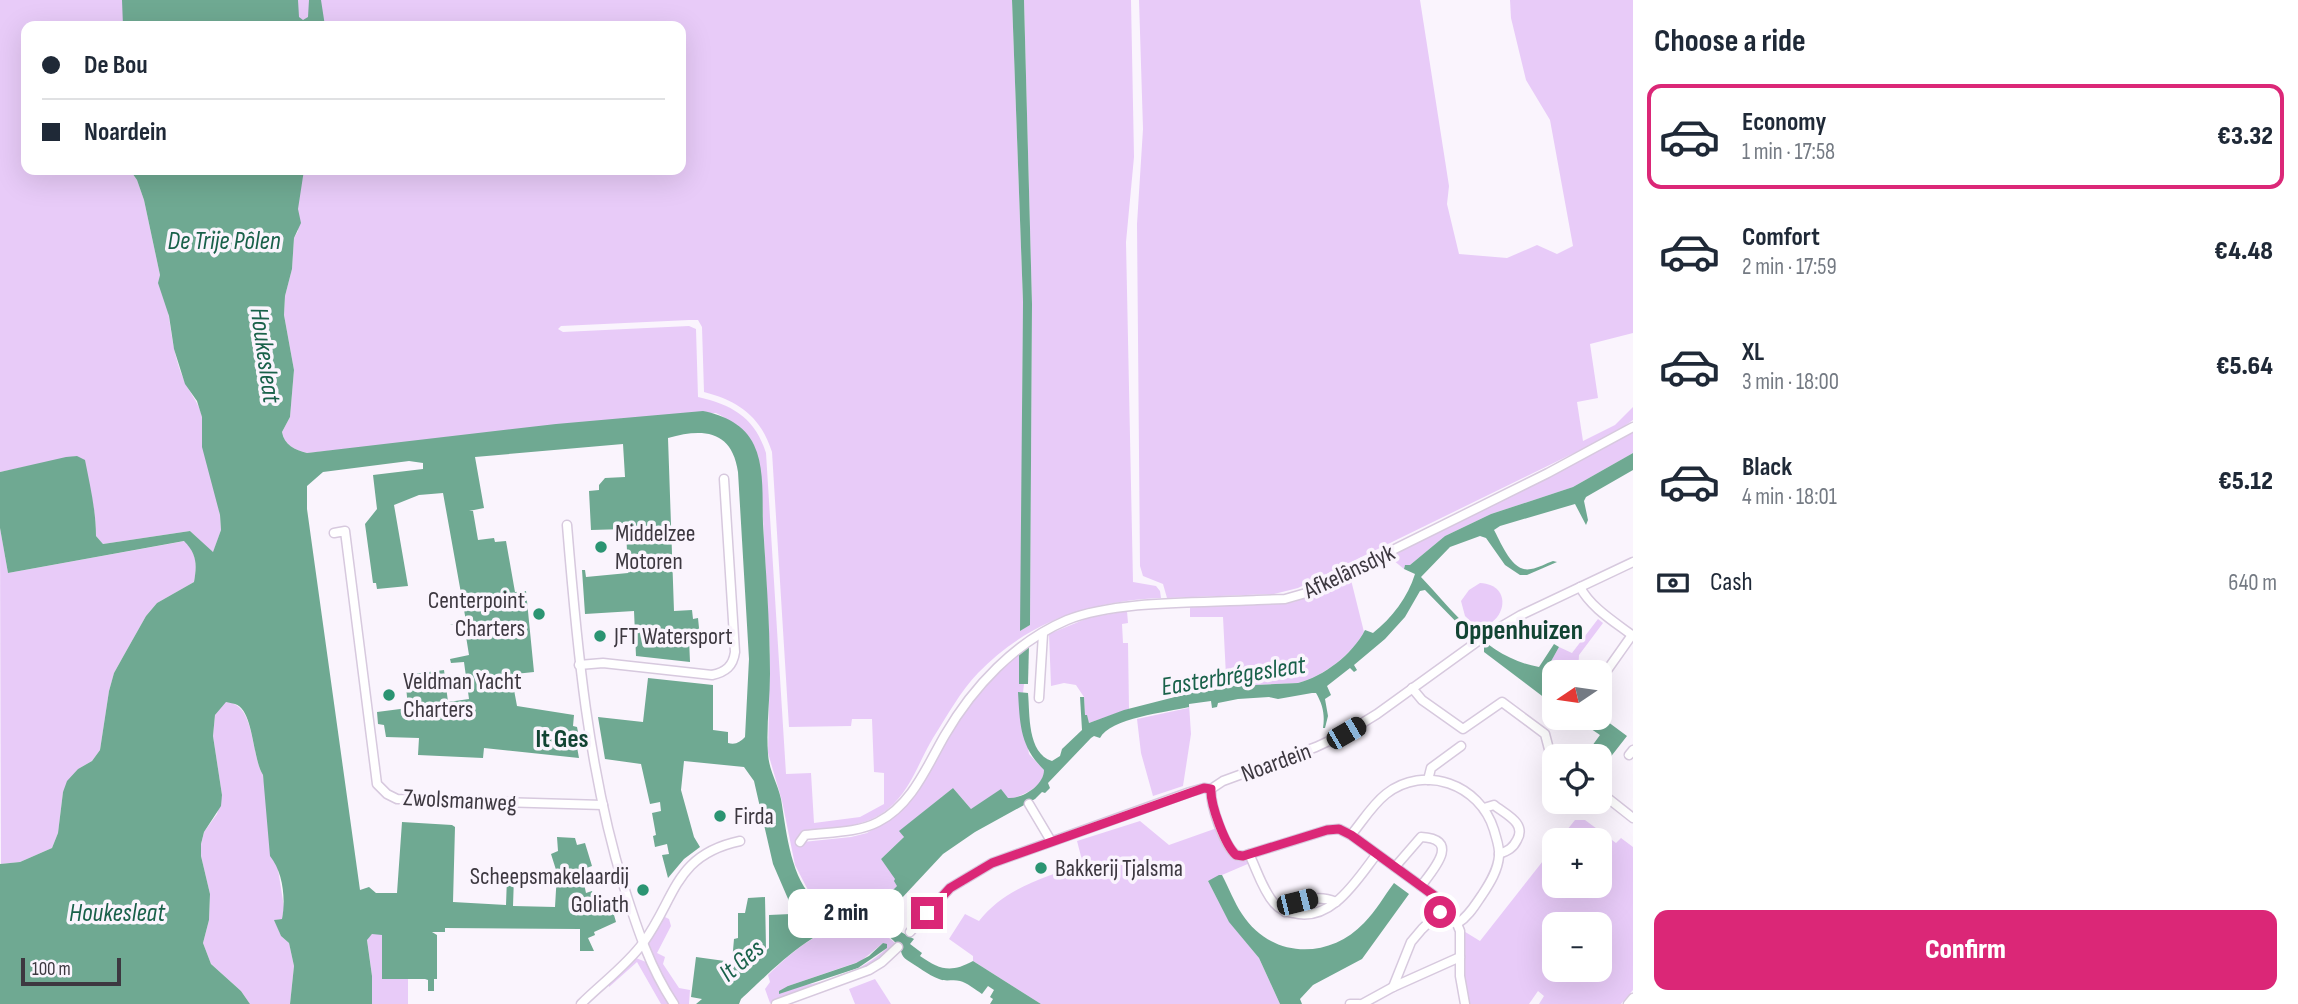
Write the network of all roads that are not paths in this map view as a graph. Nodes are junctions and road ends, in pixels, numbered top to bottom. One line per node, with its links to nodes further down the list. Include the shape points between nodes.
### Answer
1 (1633, 426): 7 (street, Afkelânsdyk, via 1306,593 1272,601 1101,610)
2 (724, 479): 10 (street, via 735,652 730,666 712,675 603,663)
3 (567, 525): 10 (street)
4 (334, 533): 19 (street, Zwolsmanweg, via 345,531 377,783 387,794 397,799)
5 (1633, 562): 6 (street, Noardein)
6 (1580, 587): 8 (street); 11 (street, Noardein, via 1485,636)
7 (1043, 634): 12 (street); 25 (street, Afkelânsdyk, via 997,667 972,694 906,801 879,822 805,835)
8 (1632, 636): 9 (street)
9 (1610, 660)
10 (579, 665): 19 (street)
11 (1412, 688): 13 (street, via 1463,729 1502,702 1545,734); 16 (street, Noardein, via 1339,736)
12 (1040, 698)
13 (1548, 744)
14 (1461, 746): 15 (street, via 1431,768)
15 (1428, 780): 20 (street, via 1460,787); 22 (street, via 1386,793)
16 (1211, 789): 24 (street, Noardein, via 1190,792); 26 (street, via 1213,806 1232,851)
17 (1612, 801): 21 (street)
18 (1029, 804): 24 (street)
19 (603, 805): 36 (street)
20 (1484, 808): 27 (street); 27 (street, via 1494,805 1521,828 1514,845)
21 (1633, 818)
22 (1351, 835): 26 (street, via 1327,830); 28 (street)
23 (740, 841): 36 (street, via 715,849 688,868 674,884)
24 (1051, 841): 35 (street, Noardein, via 992,863 958,882)
25 (800, 842)
26 (1249, 854): 33 (street, via 1263,885)
27 (1500, 854): 34 (street, via 1492,879 1469,915)
28 (1376, 855): 29 (street); 31 (street)
29 (1395, 867): 30 (street); 30 (street, via 1421,836 1432,837 1440,843 1440,861)
30 (1421, 886): 32 (street)
31 (1336, 902): 33 (street, via 1312,915); 33 (street, via 1318,897 1297,902)
32 (1447, 905): 34 (street); 39 (street, via 1411,942)
33 (1285, 912)
34 (1458, 923): 38 (street)
35 (910, 932)
36 (642, 944): 41 (street); 42 (street)
37 (898, 947): 43 (street, via 869,971)
38 (1460, 957): 39 (street); 46 (street)
39 (1393, 987): 45 (street)
40 (1633, 998): 47 (street)
41 (580, 1004)
42 (674, 1004)
43 (776, 1004)
44 (1350, 1004): 45 (street)
45 (1361, 1004)
46 (1465, 1004)
47 (1628, 1004)

